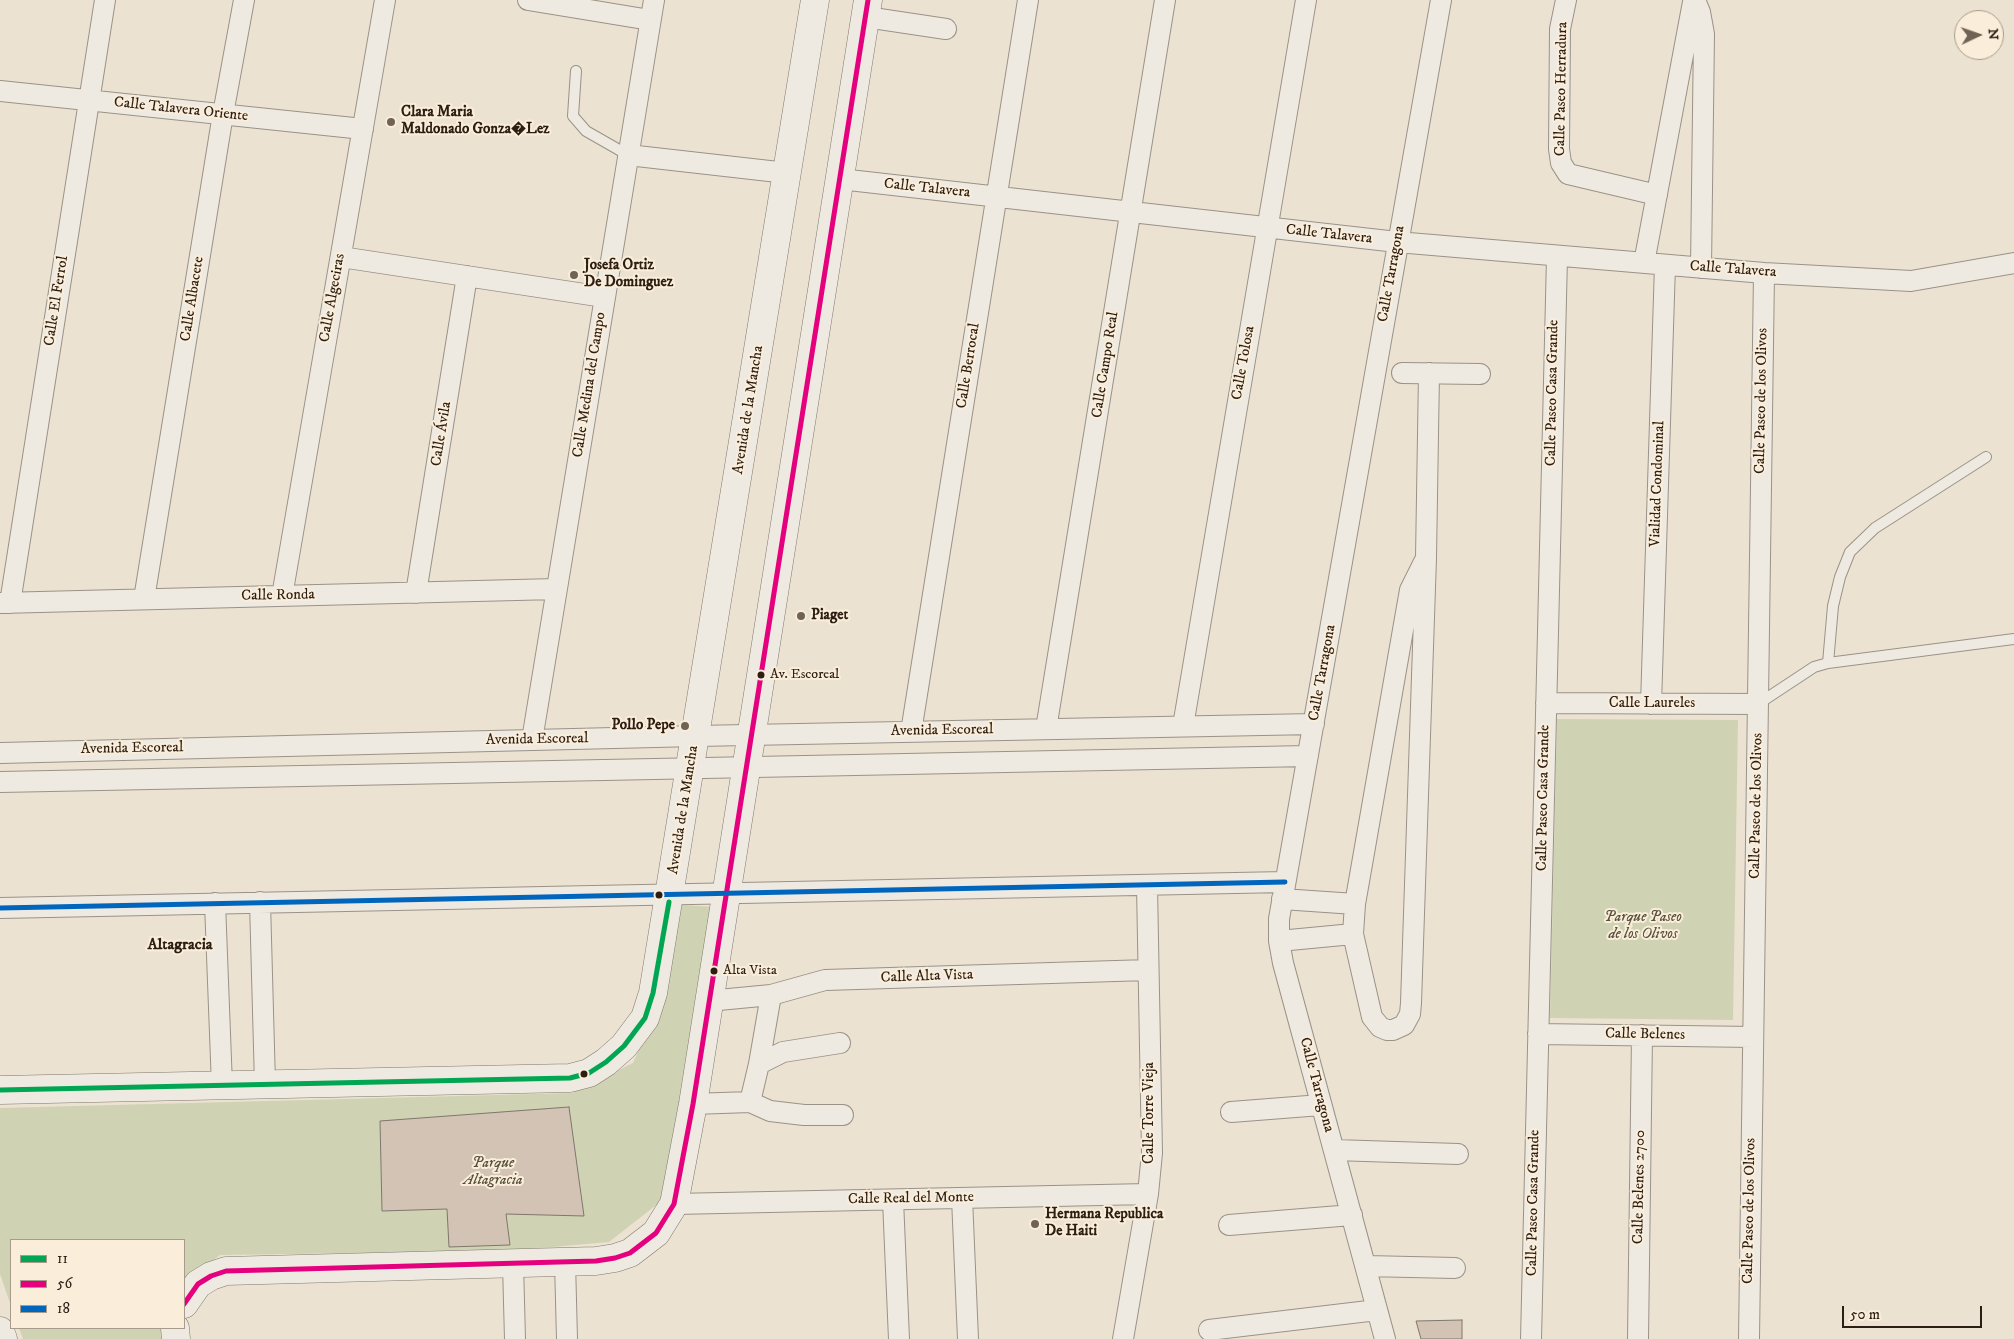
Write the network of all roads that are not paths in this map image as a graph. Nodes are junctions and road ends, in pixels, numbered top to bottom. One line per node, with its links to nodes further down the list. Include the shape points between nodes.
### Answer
1 (105, 0): 18 (street, Calle El Ferrol)
2 (244, 0): 19 (street, Calle Albacete)
3 (385, 0): 20 (street, Calle Algeciras)
4 (528, 0): 14 (street)
5 (654, 0): 14 (street, Calle Medina del Campo)
6 (815, 0): 22 (street, Avenida de la Mancha)
7 (1028, 0): 25 (street, Calle Berrocal)
8 (1165, 0): 26 (street, Calle Campo Real)
9 (1306, 0): 27 (street, Calle Tolosa)
10 (1441, 0): 28 (street, Calle Tarragona)
11 (1566, 0): 24 (street, Calle Paseo Herradura, via 1560,29 1562,163 1568,174)
12 (1694, 0): 24 (street); 34 (street, via 1704,34)
13 (867, 8): 15 (street); 23 (street)
14 (650, 20): 21 (street, Calle Medina del Campo)
15 (946, 29)
16 (576, 71): 21 (lane, via 573,116 586,131)
17 (0, 91): 18 (street, Calle Talavera Oriente)
18 (88, 100): 19 (street, Calle Talavera Oriente); 47 (street, Calle El Ferrol)
19 (223, 114): 20 (street, Calle Talavera Oriente); 46 (street, Calle Albacete)
20 (363, 129): 29 (street, Calle Algeciras)
21 (628, 155): 22 (street); 37 (street, Calle Medina del Campo)
22 (787, 173): 60 (street, Avenida de la Mancha)
23 (840, 179): 25 (street, Calle Talavera); 59 (street)
24 (1656, 195): 31 (street)
25 (996, 197): 26 (street, Calle Talavera); 58 (street, Calle Berrocal)
26 (1131, 212): 27 (street, Calle Talavera); 57 (street, Calle Campo Real)
27 (1268, 228): 28 (street, Calle Talavera); 56 (street, Calle Tolosa)
28 (1397, 242): 30 (street, Calle Talavera); 55 (street, Calle Tarragona)
29 (340, 257): 36 (street); 45 (street, Calle Algeciras)
30 (1557, 257): 31 (street, Calle Talavera); 52 (street, Calle Paseo Casa Grande)
31 (1644, 263): 33 (street, Calle Talavera)
32 (2014, 263): 35 (street, Calle Talavera, via 1910,281)
33 (1664, 265): 34 (street, Calle Talavera); 53 (street, Vialidad Condominal)
34 (1701, 268): 35 (street, Calle Talavera)
35 (1764, 273): 54 (street, Calle Paseo de los Olivos)
36 (467, 276): 37 (street); 44 (street, Calle Ávila)
37 (604, 297): 43 (street, Calle Medina del Campo)
38 (1402, 373): 39 (street)
39 (1429, 373): 40 (street); 42 (street)
40 (1480, 374)
41 (1986, 458): 49 (lane, via 1875,528 1850,552 1833,606)
42 (1426, 558): 50 (street, via 1410,590); 51 (street)
43 (556, 589): 44 (street, Calle Ronda); 61 (street, Calle Medina del Campo)
44 (416, 593): 45 (street, Calle Ronda)
45 (282, 596): 46 (street, Calle Ronda)
46 (144, 599): 47 (street, Calle Ronda)
47 (5, 603)
48 (2014, 639): 49 (lane)
49 (1828, 663): 54 (lane, via 1814,667)
50 (1394, 679): 51 (street, via 1408,677); 73 (street)
51 (1422, 682): 75 (street, via 1411,1003 1408,1020 1399,1028 1386,1030 1372,1016)
52 (1546, 703): 53 (street, Calle Laureles); 80 (street, Calle Paseo Casa Grande)
53 (1651, 704): 54 (street, Calle Laureles)
54 (1758, 704): 82 (street, Calle Paseo de los Olivos)
55 (1314, 724): 56 (street, Avenida Escoreal); 63 (street, Calle Tarragona)
56 (1183, 726): 57 (street, Avenida Escoreal)
57 (1046, 729): 58 (street, Avenida Escoreal)
58 (911, 732): 59 (street, Avenida Escoreal)
59 (752, 735): 60 (street, Avenida Escoreal); 64 (street)
60 (696, 736): 61 (street, Avenida Escoreal); 65 (street, Avenida de la Mancha)
61 (532, 740): 62 (street, Avenida Escoreal)
62 (0, 753)
63 (1308, 756): 64 (street, Avenida Escoreal); 68 (street, Calle Tarragona)
64 (746, 768): 65 (street, Avenida Escoreal); 69 (street)
65 (690, 769): 66 (street, Avenida Escoreal); 70 (street, Avenida de la Mancha)
66 (0, 782)
67 (1147, 886): 68 (street); 69 (street); 77 (street, Calle Torre Vieja)
68 (1283, 890): 73 (street); 76 (street, Calle Tarragona)
69 (727, 892): 70 (street); 79 (street)
70 (671, 893): 71 (street); 85 (street, Avenida de la Mancha, via 654,993 644,1018 624,1046 589,1073 570,1078)
71 (260, 902): 72 (street); 85 (street)
72 (215, 904): 74 (street); 86 (street)
73 (1355, 904): 75 (street)
74 (0, 908)
75 (1353, 934): 76 (street)
76 (1279, 940): 90 (street, Calle Tarragona, via 1282,963)
77 (1148, 970): 78 (street, Calle Alta Vista, via 825,980); 95 (street, Calle Torre Vieja, via 1152,1153)
78 (771, 996): 79 (street, Calle Alta Vista); 84 (street)
79 (708, 1001): 89 (street)
80 (1538, 1034): 81 (street, Calle Belenes); 116 (street, Calle Paseo Casa Grande)
81 (1642, 1035): 82 (street, Calle Belenes); 117 (street, Calle Belenes 2700)
82 (1752, 1037): 118 (street, Calle Paseo de los Olivos)
83 (840, 1043): 84 (street, via 783,1052)
84 (759, 1064): 88 (street)
85 (265, 1084): 86 (street, Avenida de la Mancha)
86 (222, 1086): 87 (street, Avenida de la Mancha)
87 (0, 1090)
88 (750, 1102): 89 (street); 92 (street, via 770,1111)
89 (693, 1104): 98 (street)
90 (1321, 1105): 91 (street); 93 (street, Calle Tarragona)
91 (1231, 1112)
92 (843, 1115)
93 (1334, 1150): 94 (street); 99 (street, Calle Tarragona)
94 (1458, 1154)
95 (1148, 1194): 96 (street, Calle Real del Monte); 114 (street, Calle Torre Vieja)
96 (962, 1198): 97 (street, Calle Real del Monte); 113 (street)
97 (893, 1200): 98 (street, Calle Real del Monte); 112 (street)
98 (674, 1204): 101 (street, via 656,1233 630,1253 596,1261)
99 (1352, 1215): 100 (street); 103 (street, Calle Tarragona)
100 (1229, 1225)
101 (566, 1262): 102 (street); 111 (street)
102 (513, 1264): 105 (street, via 226,1271 198,1284); 110 (street)
103 (1366, 1266): 104 (street); 106 (street, Calle Tarragona)
104 (1455, 1268)
105 (185, 1303)
106 (1377, 1310): 107 (street); 115 (street, Calle Tarragona)
107 (1209, 1330)
108 (0, 1331): 109 (street)
109 (3, 1339)
110 (515, 1339)
111 (568, 1339)
112 (899, 1339)
113 (968, 1339)
114 (1124, 1339)
115 (1385, 1339)
116 (1531, 1339)
117 (1638, 1339)
118 (1749, 1339)

